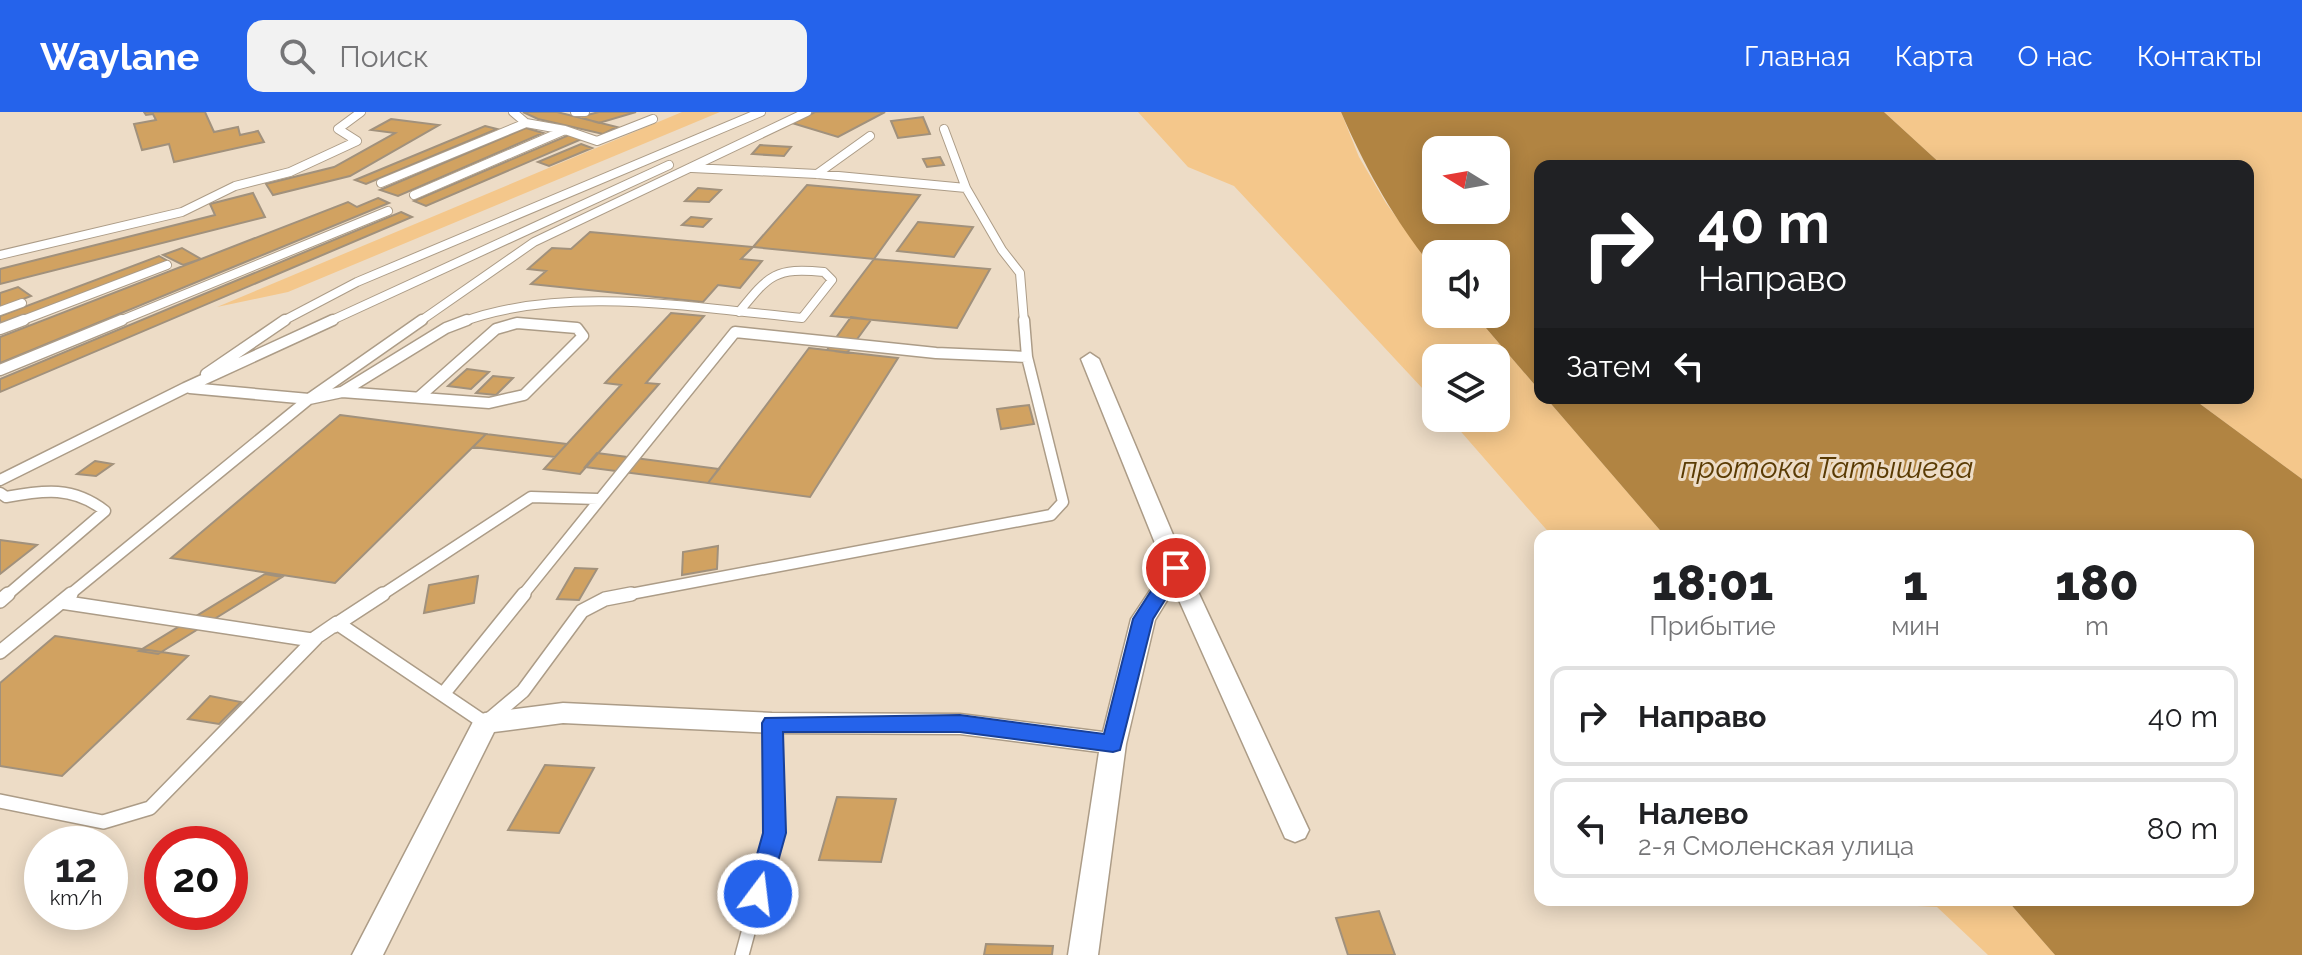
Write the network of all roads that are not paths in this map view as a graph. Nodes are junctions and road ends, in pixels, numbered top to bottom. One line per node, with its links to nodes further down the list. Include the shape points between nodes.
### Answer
1 (361, 112): 20 (lane, via 338,129 357,141 290,172 235,186 182,212)
2 (513, 112): 8 (lane)
3 (575, 112): 4 (lane)
4 (585, 112)
5 (761, 112): 12 (lane)
6 (807, 112): 14 (lane)
7 (653, 119): 10 (lane, via 597,141)
8 (526, 123): 10 (lane); 16 (lane)
9 (944, 129): 17 (lane)
10 (565, 130): 18 (lane)
11 (870, 136): 15 (lane)
12 (650, 160): 13 (lane); 29 (lane, via 357,282 273,326)
13 (669, 165): 14 (lane); 29 (lane)
14 (691, 168): 15 (lane); 32 (lane, via 534,242)
15 (817, 174): 17 (lane)
16 (381, 183)
17 (966, 188): 26 (lane, via 1020,273)
18 (414, 195)
19 (388, 211): 28 (lane)
20 (0, 255)
21 (167, 265): 25 (lane)
22 (22, 303): 23 (lane)
23 (0, 311)
24 (739, 312): 24 (lane, via 802,318 832,280 824,272 786,268 771,273); 30 (lane, via 609,300 490,314 446,328)
25 (0, 329)
26 (1027, 357): 35 (lane, via 735,332); 43 (lane, via 1063,502 1051,515 605,599 582,611 523,691)
27 (1090, 359): 36 (street)
28 (0, 370)
29 (185, 388): 32 (lane); 33 (lane)
30 (342, 392): 31 (lane); 32 (lane)
31 (419, 397): 31 (lane, via 489,403 524,395 583,336 577,328 532,324 496,329)
32 (309, 399): 38 (lane)
33 (0, 480)
34 (2, 498): 37 (lane, via 47,490 87,495 105,511)
35 (598, 499): 39 (lane, via 531,497); 42 (lane)
36 (1176, 568): 45 (street, via 1143,619); 47 (street)
37 (0, 601)
38 (61, 602): 40 (lane); 41 (lane)
39 (337, 623): 40 (lane); 42 (lane)
40 (312, 640): 46 (lane, via 150,808 103,822)
41 (0, 652)
42 (444, 693): 43 (lane)
43 (485, 723): 44 (street, via 563,713); 48 (street)
44 (772, 723): 45 (street, via 960,724); 49 (lane, via 775,833)
45 (1113, 744): 50 (street)
46 (0, 801)
47 (1295, 830)
48 (367, 955)
49 (742, 955)
50 (1083, 955)

